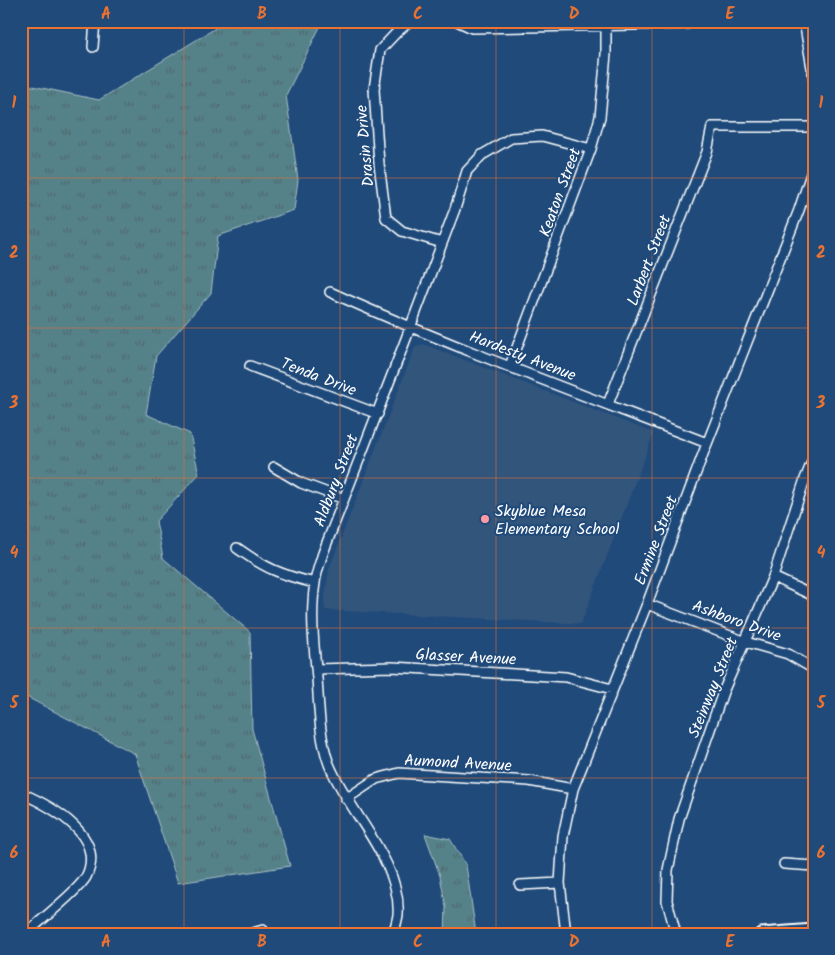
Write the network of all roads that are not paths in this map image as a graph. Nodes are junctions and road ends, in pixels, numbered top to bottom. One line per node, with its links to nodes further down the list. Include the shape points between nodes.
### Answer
1 (95, 21): 7 (street)
2 (410, 21): 12 (street, Drasin Drive, via 380,50 374,89 386,218 402,231)
3 (457, 21): 4 (street, via 472,28)
4 (606, 24): 5 (street); 10 (street, Keaton Street, via 600,117)
5 (686, 24)
6 (808, 25): 8 (street)
7 (94, 46)
8 (814, 80)
9 (814, 127): 17 (street, Larbert Street, via 712,127 707,152)
10 (591, 149): 12 (street, Aldbury Street, via 542,136 511,138 482,155 467,171); 16 (street, Keaton Street)
11 (814, 165): 19 (street, Ermine Street)
12 (442, 243): 14 (street, Aldbury Street)
13 (330, 292): 14 (street, Hardesty Avenue)
14 (411, 327): 16 (street, Hardesty Avenue); 18 (street, Aldbury Street)
15 (250, 366): 18 (street, Tenda Drive)
16 (510, 366): 17 (street, Hardesty Avenue)
17 (608, 404): 19 (street, Hardesty Avenue)
18 (378, 414): 23 (street, Aldbury Street)
19 (708, 443): 28 (street, Ermine Street)
20 (814, 457): 22 (street, Steinway Street)
21 (274, 467): 23 (street, via 301,483)
22 (809, 481): 25 (street, Steinway Street)
23 (344, 500): 26 (street, Aldbury Street)
24 (237, 548): 26 (street, via 280,574)
25 (773, 577): 27 (street); 29 (street, Steinway Street)
26 (314, 583): 30 (street, Aldbury Street)
27 (814, 596)
28 (647, 604): 29 (street, Ashboro Drive); 32 (street, Ermine Street)
29 (746, 642): 31 (street, Ashboro Drive, via 788,654); 47 (street, Steinway Street, via 723,692 679,819 668,870 667,901)
30 (316, 669): 32 (street, Glasser Avenue, via 392,667 566,677); 35 (street, Aldbury Street, via 322,734 329,764)
31 (814, 669)
32 (612, 689): 33 (street, Ermine Street)
33 (573, 789): 35 (street, Aumond Avenue, via 529,781 399,773 376,779); 38 (street, Ermine Street, via 563,836)
34 (21, 793): 43 (street, via 69,821 89,846 90,862 85,877)
35 (346, 799): 45 (street, Aldbury Street, via 391,874 397,896 398,916)
36 (784, 864): 37 (street)
37 (814, 866)
38 (560, 883): 39 (street); 46 (street, Ermine Street)
39 (520, 885)
40 (21, 922): 43 (street)
41 (263, 930): 44 (street)
42 (814, 930): 48 (main road)
43 (31, 932)
44 (249, 934)
45 (394, 934)
46 (566, 934)
47 (676, 934)
48 (761, 934)

